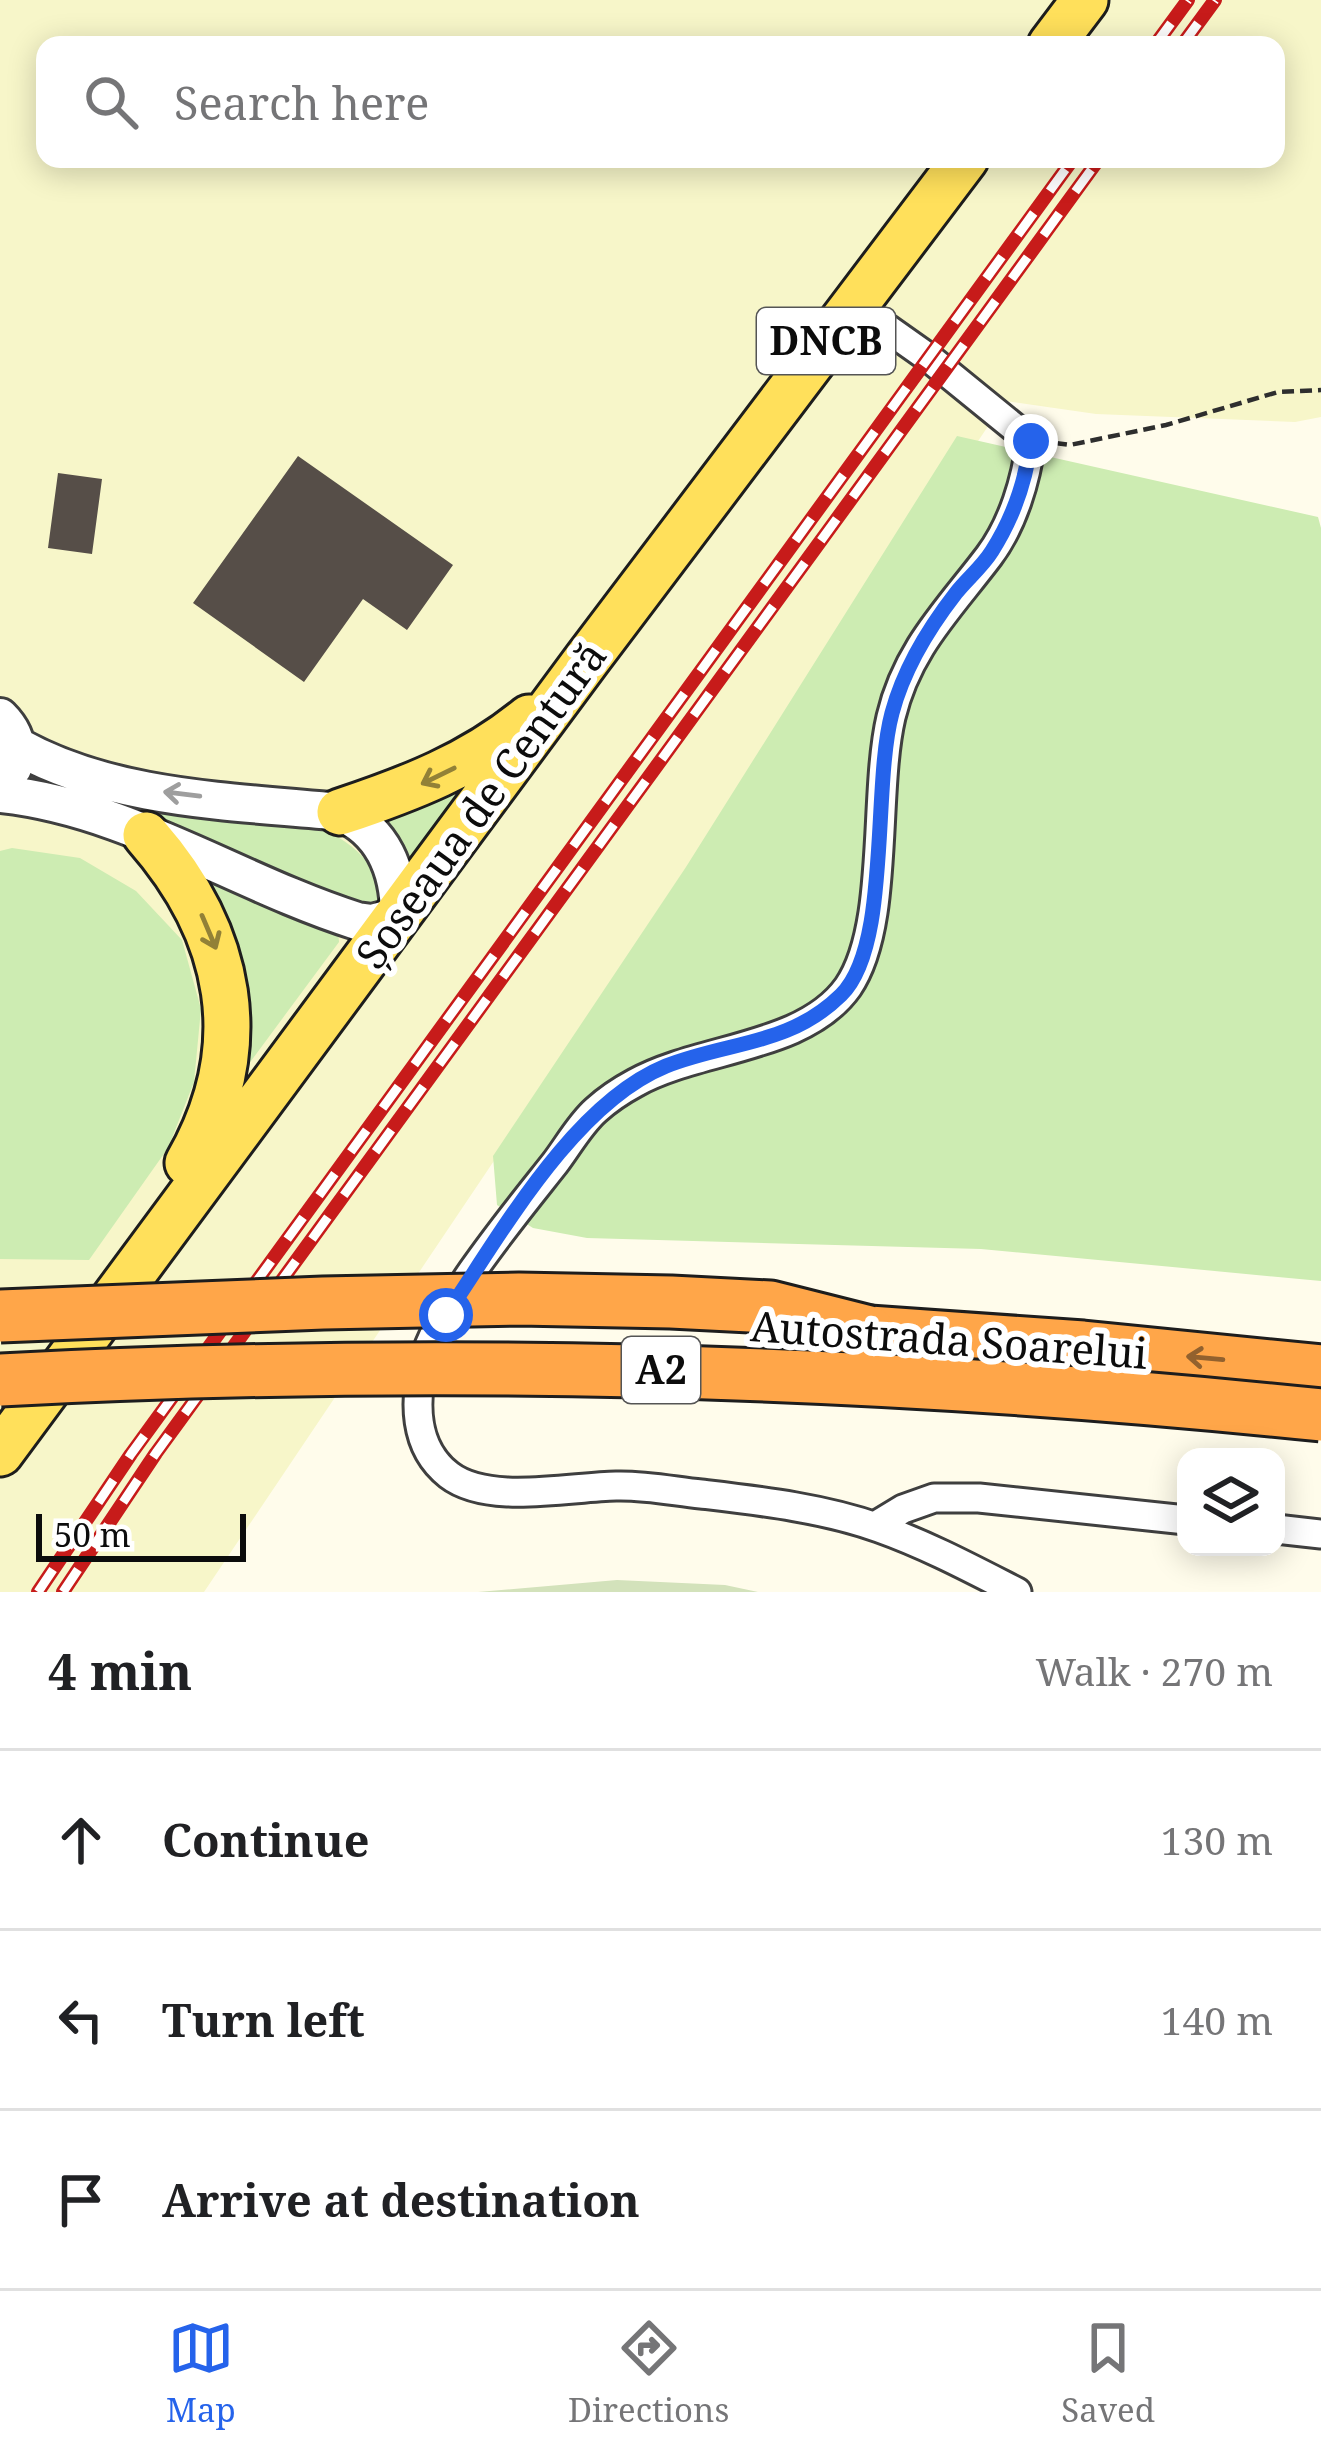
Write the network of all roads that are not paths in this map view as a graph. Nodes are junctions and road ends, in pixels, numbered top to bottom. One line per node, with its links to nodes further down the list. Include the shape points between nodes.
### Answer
1 (1085, 0): 2 (main road)
2 (1058, 36)
3 (958, 168): 4 (main road, Șoseaua de Centură / DNCB)
4 (854, 305): 5 (main road, Șoseaua de Centură / DNCB); 23 (street, via 1031,441 1026,476 991,553 938,617 902,682 882,772 860,968 808,1024 667,1066 593,1112 446,1315 425,1356 417,1418 431,1456 476,1489 625,1486 770,1502)
5 (568, 686): 9 (main road, one-way to 9, via 463,764); 11 (main road, Șoseaua de Centură / DNCB)
6 (8, 732): 7 (street, via 13,770); 9 (street, one-way to 6, via 116,786 70,773)
7 (0, 785)
8 (0, 794): 10 (street, via 66,803)
9 (340, 812): 11 (street, via 386,851)
10 (146, 835): 11 (street, via 334,914 371,923); 12 (main road, one-way to 12, via 208,928 227,1024 211,1117)
11 (399, 916): 12 (main road, Șoseaua de Centură / DNCB)
12 (132, 1272): 21 (main road, Șoseaua de Centură / DNCB)
13 (0, 1316): 14 (highway, bridge, via 519,1299 770,1307)
14 (869, 1332): 15 (highway, Autostrada Soarelui / A2, bridge, via 492,1322); 16 (highway, Autostrada Soarelui / A2, one-way to 14)
15 (0, 1336)
16 (1321, 1371)
17 (0, 1380): 19 (highway, Autostrada Soarelui / A2, bridge, via 277,1368 617,1368 951,1383)
18 (0, 1405): 20 (highway, via 639,1393 914,1402)
19 (1321, 1415)
20 (1321, 1434)
21 (0, 1453)
22 (1177, 1519): 23 (street, via 934,1498)
23 (875, 1526): 26 (street)
24 (1285, 1530): 25 (street)
25 (1321, 1534)
26 (1017, 1592)

